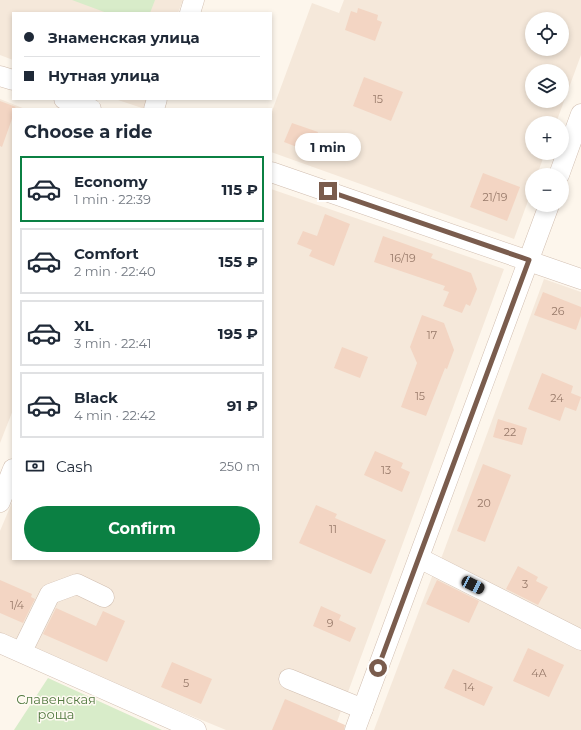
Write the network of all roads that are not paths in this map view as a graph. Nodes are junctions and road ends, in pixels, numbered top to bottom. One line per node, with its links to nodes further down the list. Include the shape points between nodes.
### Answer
1 (194, 0): 2 (street)
2 (190, 12)
3 (0, 76): 4 (street)
4 (12, 80)
5 (67, 100): 6 (street)
6 (88, 108)
7 (581, 114): 8 (street)
8 (562, 168)
9 (272, 172): 11 (street)
10 (546, 212): 11 (street)
11 (529, 260): 12 (street); 15 (street)
12 (581, 279)
13 (12, 472): 14 (street)
14 (0, 502)
15 (419, 558): 17 (street); 21 (street)
16 (104, 596): 19 (street, via 77,584 50,594)
17 (581, 640)
18 (0, 643): 19 (street)
19 (22, 651): 22 (street)
20 (289, 679): 21 (street)
21 (363, 709): 23 (street)
22 (196, 730)
23 (355, 730)

